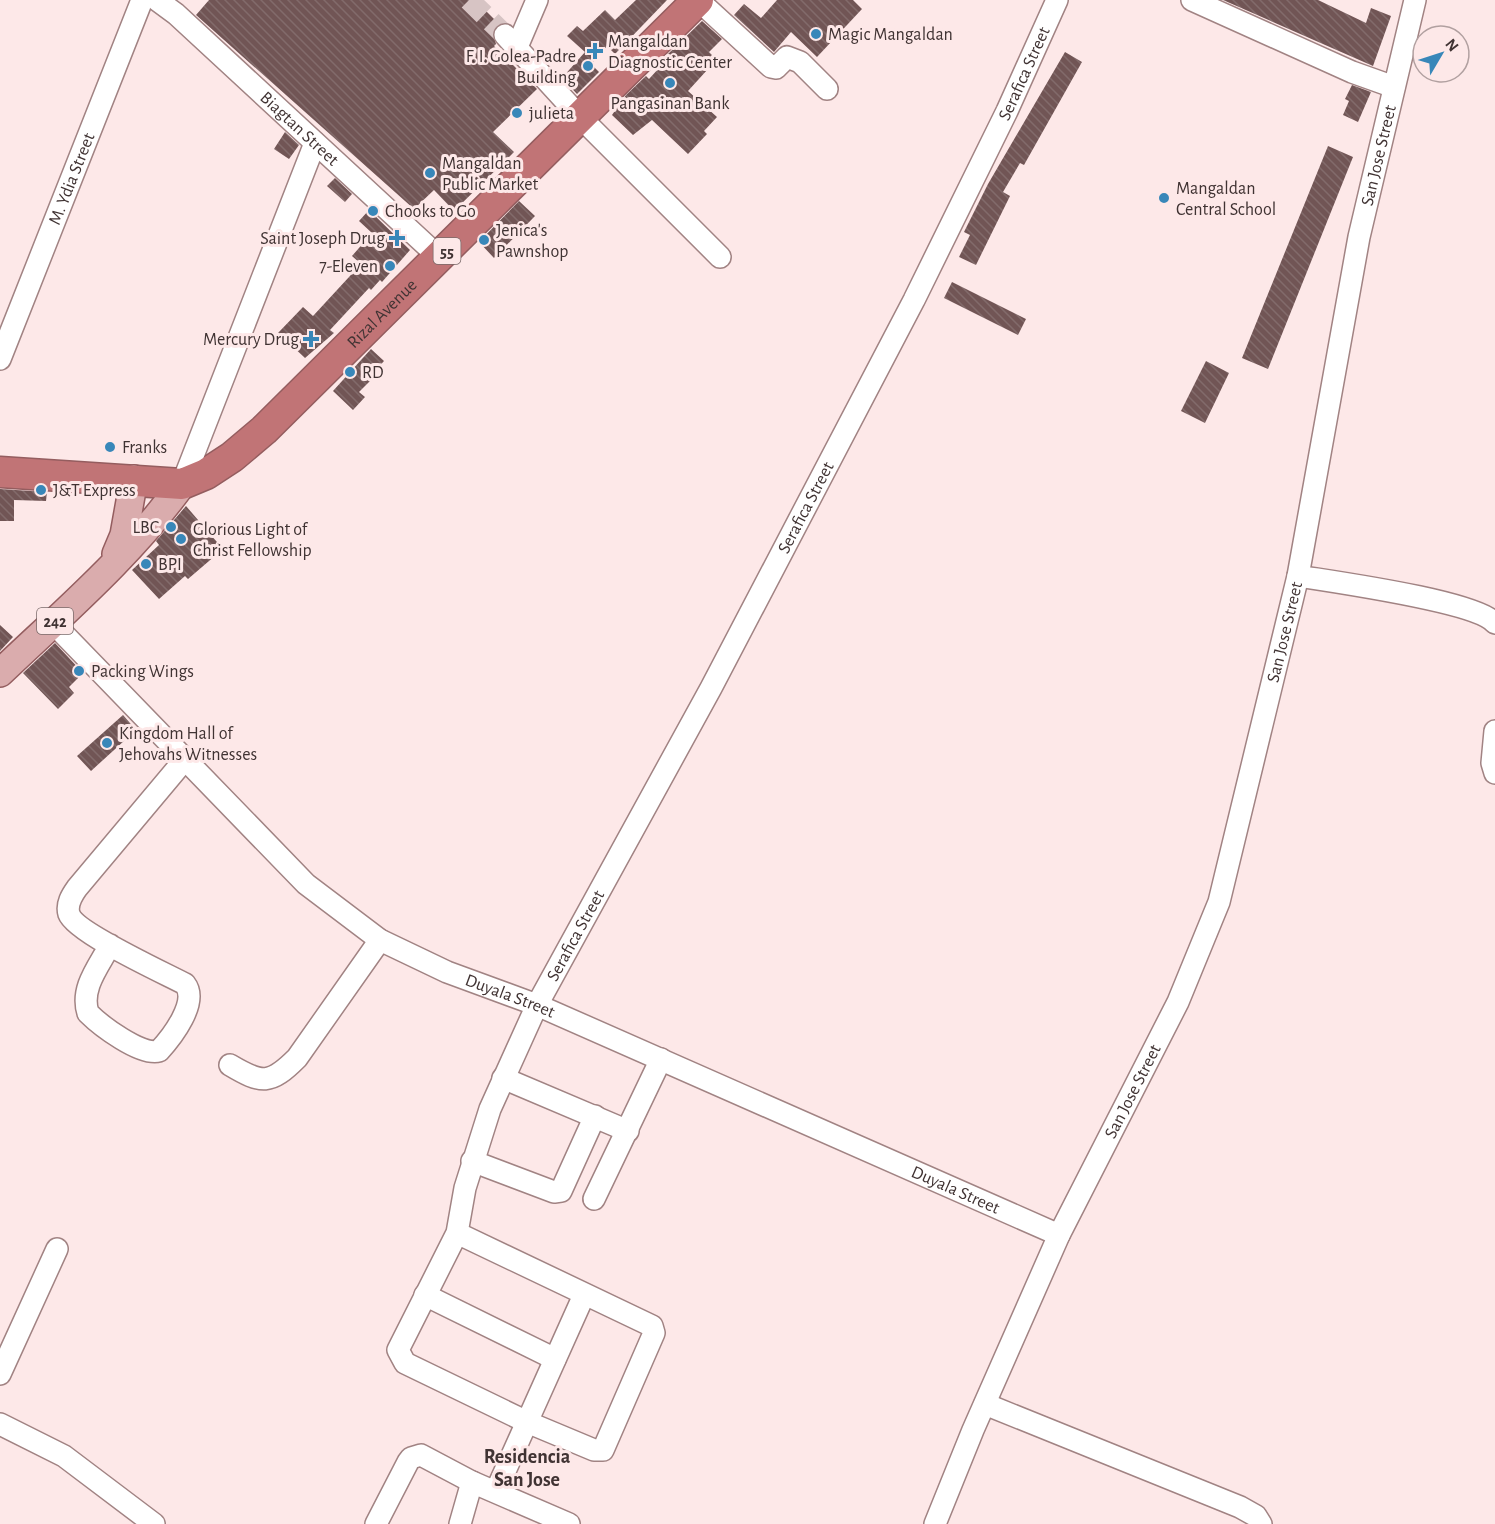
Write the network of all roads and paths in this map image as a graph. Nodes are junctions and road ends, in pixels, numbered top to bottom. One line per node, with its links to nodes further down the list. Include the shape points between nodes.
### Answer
1 (142, 0): 15 (street, M. Ydia Street)
2 (157, 0): 8 (street, Biagtan Street)
3 (537, 0): 11 (street, via 511,41)
4 (698, 0): 10 (street, via 771,67 776,68 787,57 800,62); 11 (highway, Rizal Avenue / 55)
5 (1057, 0): 29 (street, Serafica Street, via 914,300 717,677)
6 (1192, 0): 9 (street, via 1352,72)
7 (1416, 0): 9 (street, San Jose Street)
8 (182, 7): 12 (street, Biagtan Street)
9 (1395, 87): 20 (street, San Jose Street, via 1359,237)
10 (827, 89)
11 (580, 118): 13 (street); 14 (highway, Rizal Avenue / 55)
12 (315, 143): 14 (street, Biagtan Street); 18 (street)
13 (720, 257)
14 (440, 258): 18 (highway, Rizal Avenue / 55, via 264,430 232,457)
15 (0, 359)
16 (0, 472): 17 (highway, 55)
17 (134, 479): 18 (highway, 55); 19 (main road, 242, via 124,535)
18 (182, 484): 19 (main road, 242)
19 (110, 569): 21 (main road, 242)
20 (1298, 576): 22 (street, via 1437,602 1486,615); 38 (street, San Jose Street, via 1219,902 1178,1002)
21 (53, 623): 23 (main road, 242); 25 (street, Duyala Street)
22 (1495, 623)
23 (0, 673)
24 (1495, 731): 26 (street)
25 (186, 758): 27 (street, Duyala Street, via 306,884); 28 (street, via 70,897 69,915 75,923)
26 (1495, 773)
27 (380, 940): 29 (street, Duyala Street, via 447,972); 31 (street, via 284,1072 264,1081)
28 (110, 945): 28 (street, via 189,989 188,1006 159,1051 140,1049 88,1013 87,988)
29 (537, 1005): 30 (street, Duyala Street); 32 (street, Serafica Street)
30 (661, 1059): 34 (street); 38 (street, Duyala Street)
31 (230, 1065)
32 (503, 1078): 33 (street); 35 (street, Serafica Street)
33 (595, 1116): 34 (street); 35 (street, via 561,1191 554,1192)
34 (628, 1131): 36 (street)
35 (472, 1161): 37 (street, Serafica Street)
36 (594, 1199)
37 (457, 1233): 40 (street, Serafica Street); 41 (street)
38 (1059, 1235): 44 (street, San Jose Street)
39 (57, 1249): 43 (street)
40 (425, 1295): 42 (street); 45 (street, Serafica Street, via 398,1350 402,1359)
41 (584, 1296): 42 (street); 45 (street, via 649,1323 655,1330 607,1446 602,1451 594,1450)
42 (555, 1359): 45 (street)
43 (0, 1374)
44 (985, 1404): 53 (street, San Jose Street); 54 (street, via 1240,1507 1256,1516)
45 (527, 1422): 48 (street)
46 (0, 1424): 49 (street, via 64,1456)
47 (472, 1482): 48 (street); 50 (street, via 428,1457 416,1455 408,1462); 51 (street)
48 (496, 1491): 52 (street)
49 (154, 1524)
50 (376, 1524)
51 (460, 1524)
52 (569, 1524)
53 (936, 1524)
54 (1261, 1524)

